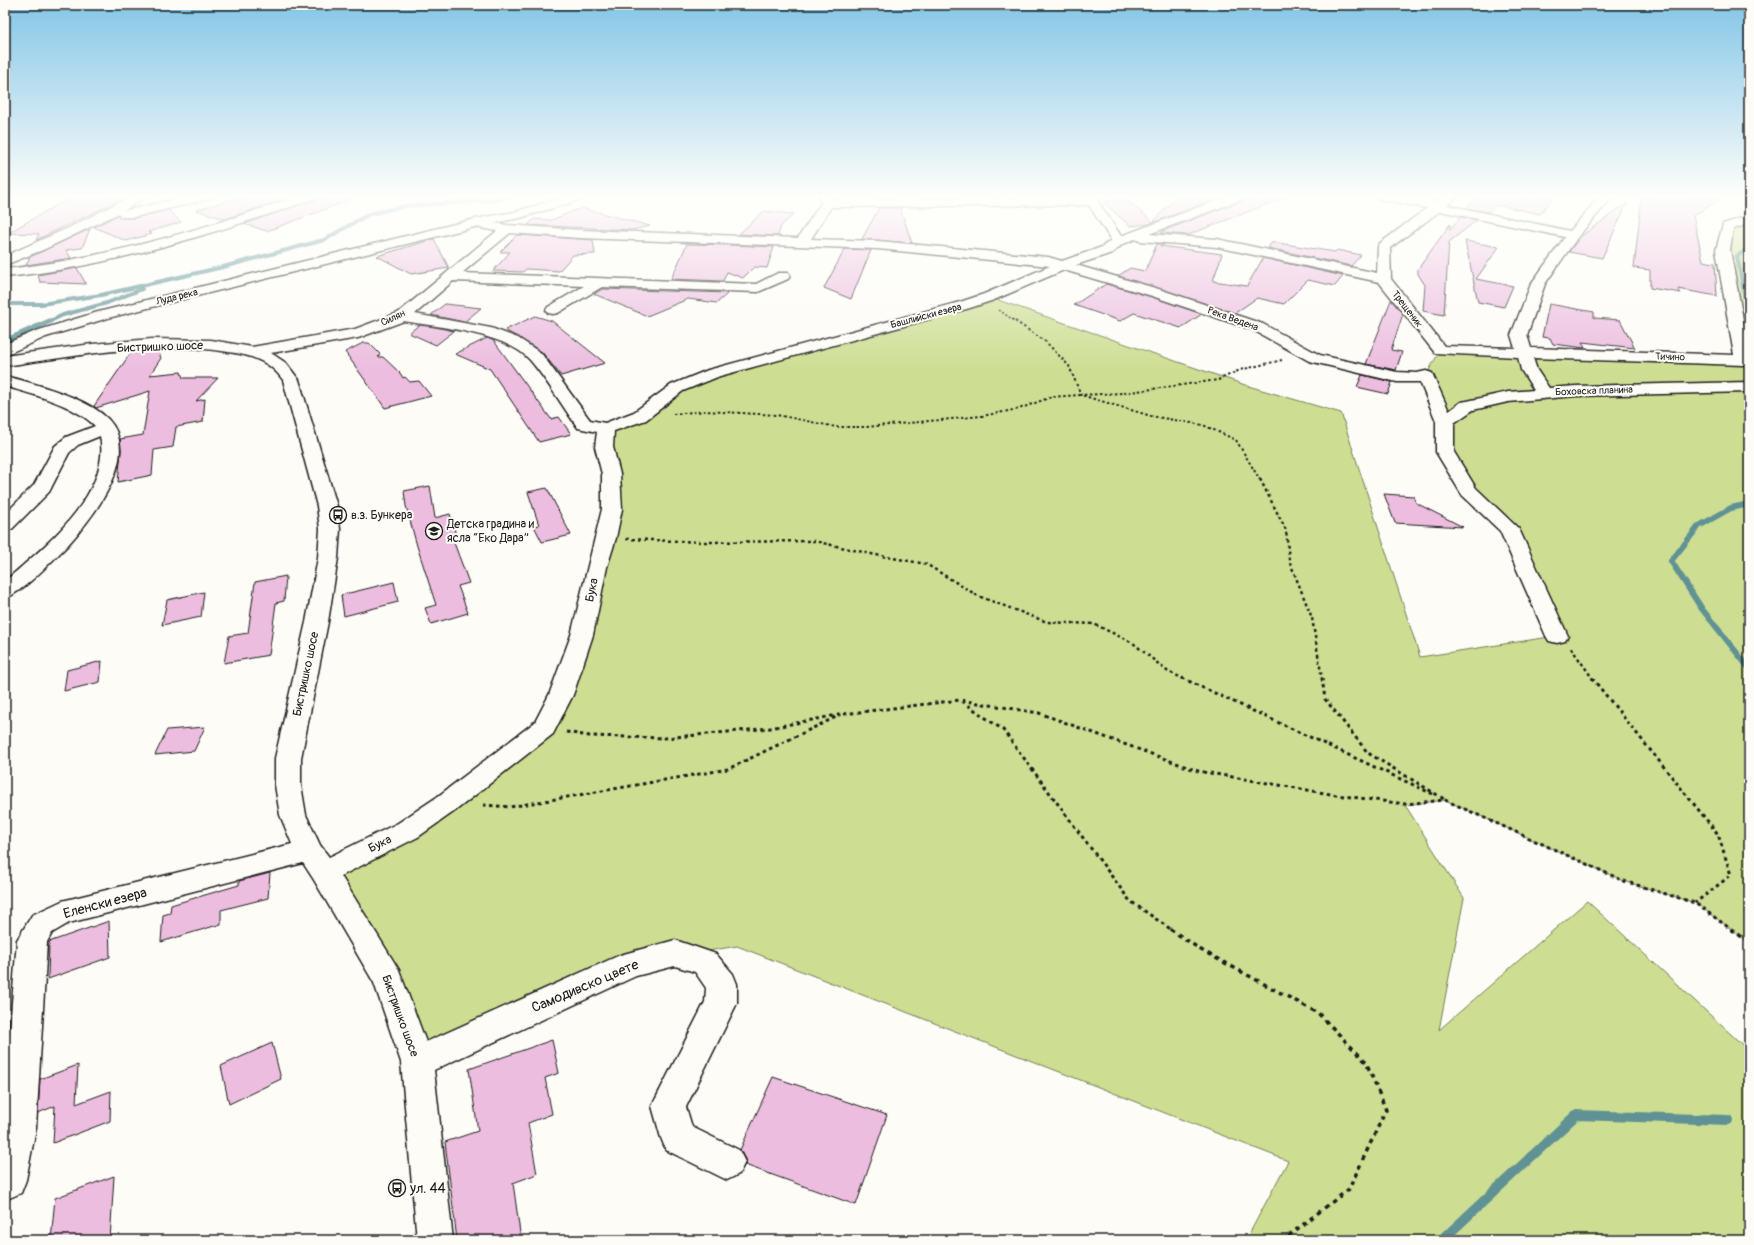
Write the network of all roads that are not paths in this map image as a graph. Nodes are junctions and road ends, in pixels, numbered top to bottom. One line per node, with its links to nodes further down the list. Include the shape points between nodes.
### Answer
1 (24, 253): 11 (street)
2 (115, 253): 13 (street)
3 (353, 253): 20 (street, Луда река, via 103,315 41,334)
4 (479, 253): 15 (street, Силян)
5 (961, 253): 12 (street, Река Ведена, via 1048,262)
6 (1098, 253): 12 (street, Башлийски езера)
7 (1264, 253): 16 (street)
8 (1384, 253): 16 (street, Трещеник)
9 (1560, 253): 23 (street, via 1538,284 1519,335)
10 (1724, 253): 23 (street, Тичино, via 1743,360)
11 (5, 261)
12 (1061, 266): 25 (street, Река Ведена, via 1157,293 1258,327 1315,358 1397,377); 31 (street, Башлийски езера, via 965,305 714,373 677,388 640,416)
13 (5, 273)
14 (782, 276): 17 (street, via 758,288)
15 (451, 277): 17 (street); 19 (street, Силян)
16 (1384, 279): 21 (street, Трещеник)
17 (600, 282): 18 (street)
18 (553, 310)
19 (404, 316): 22 (street, Силян, via 358,333); 31 (street, via 491,332 513,341 535,356 584,424)
20 (5, 350)
21 (1440, 350): 23 (street, Тичино); 25 (street, via 1431,358 1430,372)
22 (252, 352): 24 (street, Бистришко шосе, via 224,346 144,345); 35 (street, Бистришко шосе, via 271,360 284,370 291,380 327,506 330,529 328,558 317,622 288,758 288,785 293,815)
23 (1524, 352): 28 (street, via 1529,370)
24 (5, 361)
25 (1426, 376): 29 (street)
26 (5, 381): 30 (street, via 73,405 94,416)
27 (1749, 387): 28 (street, Боховска планина)
28 (1545, 394): 29 (street, Боховска планина, via 1508,397 1467,406)
29 (1445, 421): 34 (street, via 1445,452 1469,491 1510,529)
30 (105, 428): 32 (street, via 72,441 61,450 42,488); 33 (street, via 110,453 100,489 72,530)
31 (606, 428): 35 (street, Бука, via 604,447 611,474 612,509 582,634 561,695 544,728 408,830)
32 (5, 525)
33 (5, 592)
34 (1557, 636)
35 (317, 861): 36 (street, Бистришко шосе, via 388,979); 38 (street, Еленски езера, via 62,913 42,924 32,940 19,1128 8,1180)
36 (416, 1062): 37 (street, Самодивско цвете, via 631,964 675,953 705,963 722,984 721,1003 670,1106 678,1138); 39 (street, Бистришко шосе)
37 (727, 1162)
38 (5, 1182)
39 (435, 1240)

